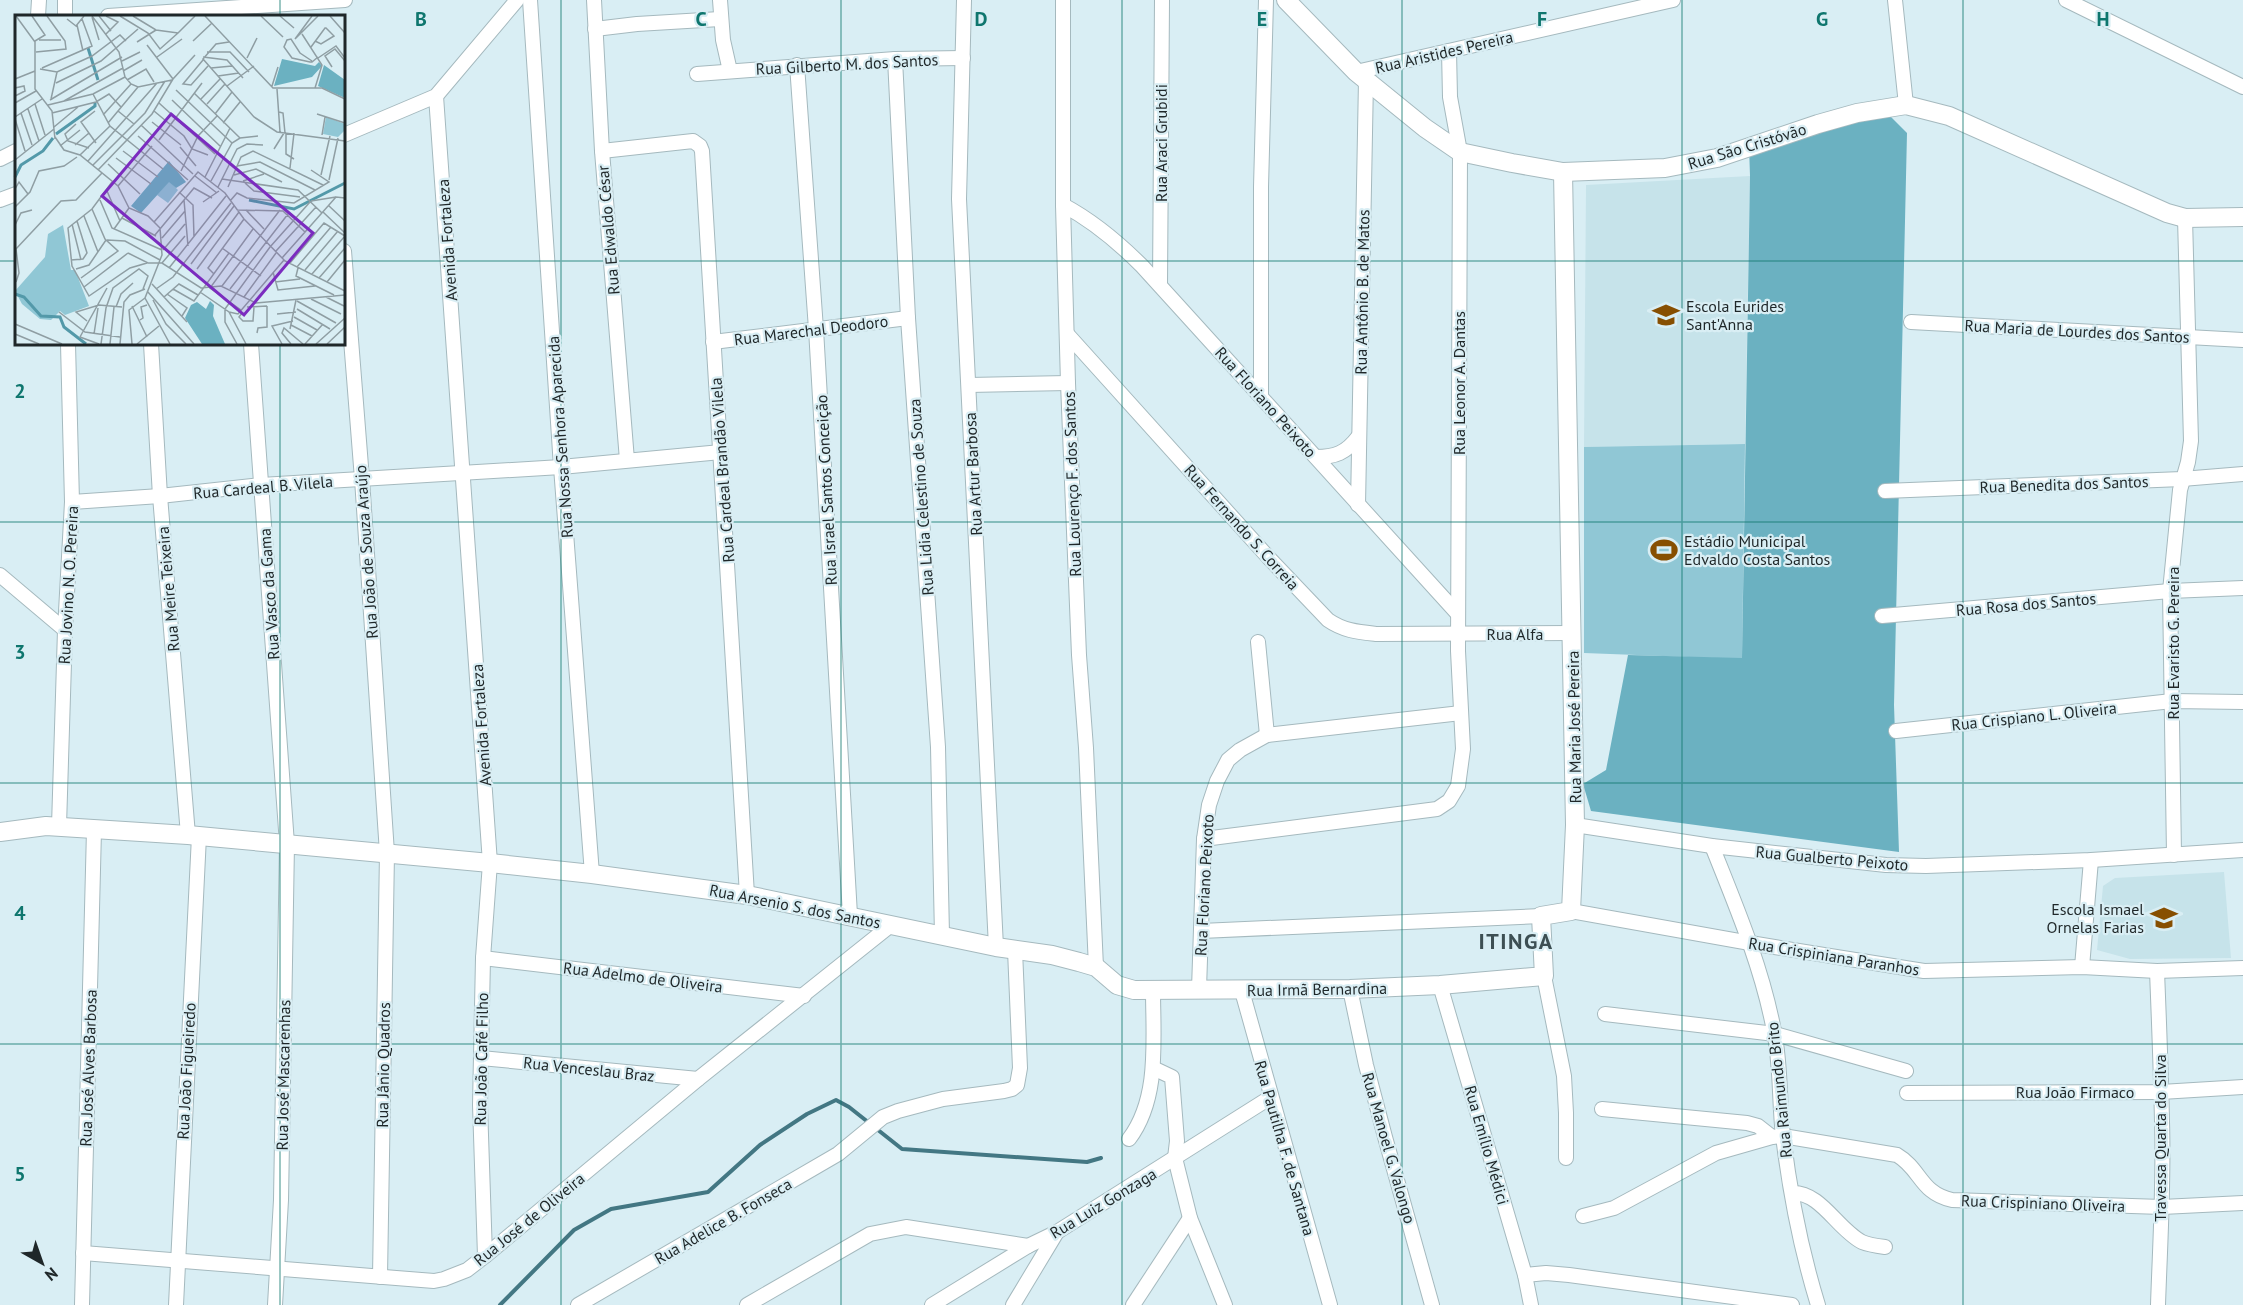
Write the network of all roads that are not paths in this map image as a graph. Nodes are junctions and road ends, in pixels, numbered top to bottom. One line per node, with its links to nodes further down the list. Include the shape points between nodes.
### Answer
1 (39, 0): 16 (street)
2 (345, 0): 15 (street)
3 (517, 0): 28 (street)
4 (530, 0): 60 (street, Rua Nossa Senhora Aparecida)
5 (594, 0): 19 (street, Rua Edwaldo César)
6 (720, 0): 18 (street)
7 (964, 0): 21 (street, Rua Artur Barbosa)
8 (1063, 0): 38 (street, Rua Lourenço F. dos Santos)
9 (1162, 0): 42 (street, Rua Araci Grubidi)
10 (1266, 0): 55 (street)
11 (1287, 0): 26 (main road, Rua São Cristóvão)
12 (1673, 0): 20 (street, Rua Aristides Pereira)
13 (1895, 0): 29 (street)
14 (2066, 0): 27 (street)
15 (231, 8): 17 (street)
16 (38, 15)
17 (123, 15)
18 (720, 20): 19 (street); 24 (street)
19 (595, 29): 31 (street, Rua Edwaldo César)
20 (1449, 51): 26 (street, Rua Aristides Pereira); 33 (street, Rua Leonor A. Dantas, via 1450,97)
21 (963, 58): 22 (street, Rua Gilberto M. dos Santos); 54 (street, Rua Artur Barbosa, via 959,199)
22 (895, 59): 23 (street, Rua Gilberto M. dos Santos); 43 (street, Rua Lidia Celestino de Souza)
23 (797, 65): 24 (street, Rua Gilberto M. dos Santos); 45 (street, Rua Israel Santos Conceição)
24 (730, 71): 25 (street, Rua Gilberto M. dos Santos)
25 (697, 74)
26 (1361, 76): 33 (main road, Rua São Cristóvão); 56 (street, Rua Antônio B. de Matos, via 1363,305)
27 (2243, 87)
28 (436, 96): 30 (street); 61 (street, Avenida Fortaleza)
29 (1906, 105): 35 (main road, Rua São Cristóvão, via 1857,113 1690,164); 40 (main road, Rua São Cristóvão, via 1949,116)
30 (345, 135)
31 (602, 151): 49 (street, Rua Cardeal Brandão Vilela, via 693,141 700,146); 59 (street, Rua Edwaldo César)
32 (15, 152): 34 (street)
33 (1460, 152): 35 (main road, Rua São Cristóvão); 73 (street, Rua Leonor A. Dantas)
34 (0, 159)
35 (1563, 172): 76 (main road, Rua Maria José Pereira)
36 (15, 194): 37 (street)
37 (0, 201)
38 (1063, 205): 42 (street, Rua Floriano Peixoto, via 1107,233); 46 (street, Rua Lourenço F. dos Santos)
39 (2243, 217): 40 (main road, Rua São Cristóvão)
40 (2185, 218): 47 (street, Rua Evaristo G. Pereira)
41 (345, 264): 63 (street, Rua João de Souza Araújo)
42 (1160, 285): 55 (street, Rua Floriano Peixoto)
43 (909, 318): 45 (street, Rua Marechal Deodoro); 104 (street, Rua Lidia Celestino de Souza, via 938,747)
44 (1911, 322): 47 (street, Rua Maria de Lourdes dos Santos)
45 (816, 329): 49 (street, Rua Marechal Deodoro); 100 (street, Rua Israel Santos Conceição)
46 (1068, 335): 53 (street, Rua Lourenço F. dos Santos); 77 (street, Rua Fernando S. Correia, via 1328,620 1349,631)
47 (2188, 338): 48 (street, Rua Maria de Lourdes dos Santos); 64 (street, Rua Evaristo G. Pereira, via 2191,441)
48 (2243, 340)
49 (713, 342): 57 (street, Rua Cardeal Brandão Vilela)
50 (68, 345): 68 (street, Rua Jovino N. O. Pereira)
51 (151, 345): 67 (street, Rua Meire Teixeira)
52 (251, 345): 65 (street, Rua Vasco da Gama)
53 (1068, 383): 54 (street); 109 (street, Rua Lourenço F. dos Santos)
54 (969, 385): 106 (street, Rua Artur Barbosa)
55 (1262, 396): 58 (street, Rua Floriano Peixoto)
56 (1358, 437): 58 (street, via 1341,454); 69 (street, Rua Antônio B. de Matos)
57 (721, 452): 59 (street, Rua Cardeal B. Vilela); 98 (street, Rua Cardeal Brandão Vilela)
58 (1316, 457): 69 (street, Rua Floriano Peixoto)
59 (627, 460): 60 (street, Rua Cardeal B. Vilela)
60 (561, 467): 61 (street, Rua Cardeal B. Vilela); 97 (street, Rua Nossa Senhora Aparecida)
61 (464, 472): 63 (street, Rua Cardeal B. Vilela); 96 (street, Avenida Fortaleza)
62 (2243, 474): 64 (street, Rua Benedita dos Santos)
63 (362, 479): 65 (street, Rua Cardeal B. Vilela); 93 (street, Rua João de Souza Araújo)
64 (2182, 479): 66 (street, Rua Benedita dos Santos); 72 (street, Rua Evaristo G. Pereira)
65 (261, 485): 67 (street, Rua Cardeal B. Vilela); 90 (street, Rua Vasco da Gama)
66 (1886, 491)
67 (160, 496): 68 (street, Rua Cardeal B. Vilela); 88 (street, Rua Meire Teixeira)
68 (72, 502): 75 (street, Rua Jovino N. O. Pereira)
69 (1358, 505): 73 (street, Rua Floriano Peixoto)
70 (0, 575): 75 (street)
71 (2243, 588): 72 (street, Rua Rosa dos Santos)
72 (2170, 591): 74 (street, Rua Rosa dos Santos); 79 (street, Rua Evaristo G. Pereira)
73 (1458, 614): 77 (street, Rua Leonor A. Dantas)
74 (1882, 616)
75 (65, 630): 85 (street, Rua Jovino N. O. Pereira)
76 (1573, 633): 77 (street, Rua Alfa); 84 (main road, Rua Maria José Pereira)
77 (1458, 634): 81 (street, Rua Leonor A. Dantas)
78 (1258, 642): 83 (street)
79 (2172, 701): 80 (street, Rua Crispiano L. Oliveira); 82 (street, Rua Crispiano L. Oliveira); 94 (street, Rua Evaristo G. Pereira)
80 (2243, 702)
81 (1461, 713): 83 (street); 89 (street, Rua Leonor A. Dantas, via 1463,749 1458,786 1449,801 1437,809)
82 (1896, 731)
83 (1267, 735): 89 (street, Rua Floriano Peixoto, via 1228,760 1209,805)
84 (1575, 825): 91 (street, Rua Gualberto Peixoto); 99 (main road, Rua Maria José Pereira)
85 (59, 826): 86 (main road); 87 (main road)
86 (94, 830): 88 (main road); 143 (street, Rua José Alves Barbosa)
87 (0, 832)
88 (193, 836): 90 (main road); 145 (street, Rua João Figueiredo)
89 (1204, 839): 103 (street, Rua Floriano Peixoto)
90 (286, 844): 93 (main road); 146 (street, Rua José Mascarenhas)
91 (1712, 846): 95 (street, Rua Gualberto Peixoto, via 1886,865); 105 (street, Rua Raimundo Brito)
92 (2243, 850): 94 (street)
93 (387, 853): 96 (main road); 148 (street, Rua Jânio Quadros)
94 (2174, 855): 95 (street)
95 (2091, 860): 110 (street)
96 (490, 863): 97 (main road, Rua Arsenio S. dos Santos); 108 (street, Rua João Café Filho)
97 (592, 874): 98 (main road, Rua Arsenio S. dos Santos)
98 (747, 895): 100 (main road, Rua Arsenio S. dos Santos)
99 (1571, 911): 101 (main road); 105 (street, Rua Crispiniana Paranhos)
100 (850, 915): 102 (main road, Rua Arsenio S. dos Santos)
101 (1541, 916): 103 (street); 113 (main road)
102 (891, 925): 104 (main road, Rua Arsenio S. dos Santos); 119 (street, Rua José de Oliveira)
103 (1201, 931): 115 (street, Rua Floriano Peixoto)
104 (942, 935): 106 (main road, Rua Arsenio S. dos Santos)
105 (1750, 943): 110 (street, Rua Crispiniana Paranhos, via 1924,971); 121 (street, Rua Raimundo Brito)
106 (996, 947): 107 (main road, Rua Arsenio S. dos Santos)
107 (1015, 950): 109 (main road, Rua Arsenio S. dos Santos); 152 (street, Rua Adelice B. Fonseca, via 1020,1068 1017,1085 1004,1091 925,1103 891,1113 838,1154)
108 (483, 958): 119 (street, Rua Adelmo de Oliveira); 122 (street, Rua João Café Filho)
109 (1096, 967): 117 (main road, Rua Irmã Bernardina, via 1125,989)
110 (2082, 967): 112 (street, Rua Crispiniana Paranhos)
111 (2243, 969): 112 (street, Rua Crispiniana Paranhos)
112 (2157, 971): 127 (street, Travessa Quarta do Silva)
113 (1545, 976): 114 (main road, Rua Irmã Bernardina); 134 (street, via 1564,1076)
114 (1440, 985): 116 (main road, Rua Irmã Bernardina); 147 (street, Rua Emílio Médici)
115 (1199, 989): 117 (main road, Rua Irmã Bernardina); 118 (main road, Rua Irmã Bernardina)
116 (1350, 989): 118 (main road, Rua Irmã Bernardina); 159 (street, Rua Manoel G. Valongo, via 1384,1137)
117 (1153, 990): 123 (street)
118 (1242, 991): 129 (street, Rua Pautilha F. de Santana)
119 (804, 996): 125 (street, Rua José de Oliveira)
120 (1605, 1014): 121 (street)
121 (1775, 1034): 124 (street); 131 (street, Rua Raimundo Brito)
122 (481, 1058): 125 (street, Rua Venceslau Braz); 144 (street, Rua João Café Filho)
123 (1153, 1068): 132 (street, via 1141,1119); 133 (street, via 1172,1077)
124 (1906, 1071)
125 (698, 1079): 144 (street, Rua José de Oliveira)
126 (2243, 1088): 127 (street, Rua João Firmaco)
127 (2160, 1092): 128 (street, Rua João Firmaco); 137 (street, Travessa Quarta do Silva)
128 (1907, 1093)
129 (1271, 1097): 133 (street, Rua Luiz Gonzaga); 158 (street, Rua Pautilha F. de Santana)
130 (1602, 1109): 131 (street, via 1747,1124)
131 (1778, 1136): 135 (street, Rua Raimundo Brito); 137 (street, Rua Crispiniano Oliveira, via 1897,1155 1910,1164 1929,1190 1952,1200); 138 (street, via 1716,1153 1625,1202)
132 (1129, 1139)
133 (1175, 1158): 139 (street); 140 (street, Rua Luiz Gonzaga)
134 (1566, 1158)
135 (1792, 1193): 142 (street, via 1807,1195 1864,1244); 162 (street, Rua Raimundo Brito)
136 (2243, 1203): 137 (street, Rua Crispiniano Oliveira)
137 (2162, 1207): 163 (street, Travessa Quarta do Silva)
138 (1583, 1216)
139 (1190, 1218): 156 (street); 157 (street)
140 (1057, 1232): 141 (street, Rua Luiz Gonzaga); 155 (street)
141 (1028, 1246): 153 (street, via 906,1227 886,1230 870,1234); 154 (street, Rua Luiz Gonzaga)
142 (1885, 1247)
143 (83, 1253): 145 (street, Rua José de Oliveira); 149 (street, Rua José Alves Barbosa)
144 (485, 1256): 148 (street, Rua José de Oliveira, via 467,1270 444,1279)
145 (176, 1261): 146 (street, Rua José de Oliveira); 150 (street, Rua João Figueiredo)
146 (279, 1270): 148 (street, Rua José de Oliveira); 151 (street, Rua José Mascarenhas)
147 (1525, 1275): 160 (street, Rua Emílio Médici); 161 (street, via 1569,1275)
148 (380, 1277)
149 (82, 1305)
150 (176, 1305)
151 (276, 1305)
152 (578, 1305)
153 (747, 1305)
154 (932, 1305)
155 (1013, 1305)
156 (1133, 1305)
157 (1225, 1305)
158 (1330, 1305)
159 (1432, 1305)
160 (1531, 1305)
161 (1792, 1305)
162 (1818, 1305)
163 (2158, 1305)

